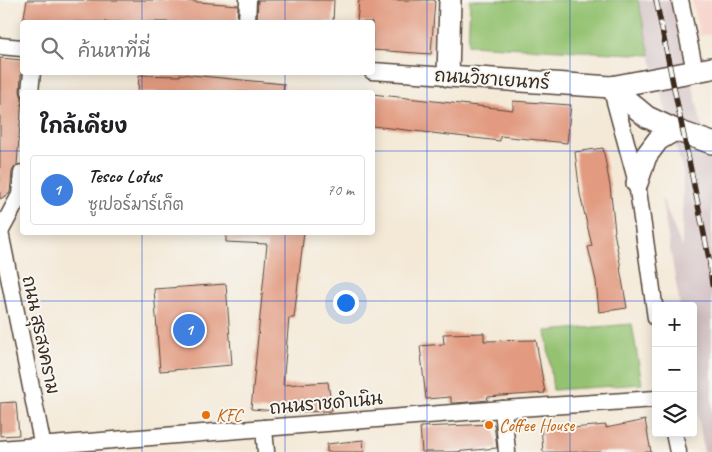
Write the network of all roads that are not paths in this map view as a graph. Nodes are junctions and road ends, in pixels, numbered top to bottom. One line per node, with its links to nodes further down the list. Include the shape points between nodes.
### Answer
1 (248, 0): 4 (street)
2 (450, 0): 10 (main road)
3 (680, 0): 7 (street)
4 (247, 20)
5 (0, 46): 6 (street)
6 (20, 48)
7 (704, 70): 11 (main road, ถนนวิชาเยนทร์)
8 (375, 71): 10 (street, ถนนวิชาเยนทร์)
9 (32, 75): 12 (street)
10 (448, 76): 11 (main road, ถนนวิชาเยนทร์)
11 (611, 87): 13 (main road, via 647,117); 15 (street)
12 (30, 90)
13 (675, 130): 14 (main road); 15 (main road, via 658,140 646,156)
14 (712, 143)
15 (637, 183): 18 (street)
16 (20, 195): 17 (street, ถนน สุรสงคราม)
17 (0, 232): 24 (street, ถนน สุรสงคราม)
18 (654, 302)
19 (652, 399): 20 (street, ถนนราชดำเนิน)
20 (503, 409): 21 (street, ถนนราชดำเนิน); 26 (street)
21 (264, 428): 24 (street, ถนนราชดำเนิน); 25 (street)
22 (675, 437): 27 (street)
23 (0, 449): 24 (street, ถนนราชดำเนิน)
24 (44, 449)
25 (266, 452)
26 (507, 452)
27 (678, 452)

